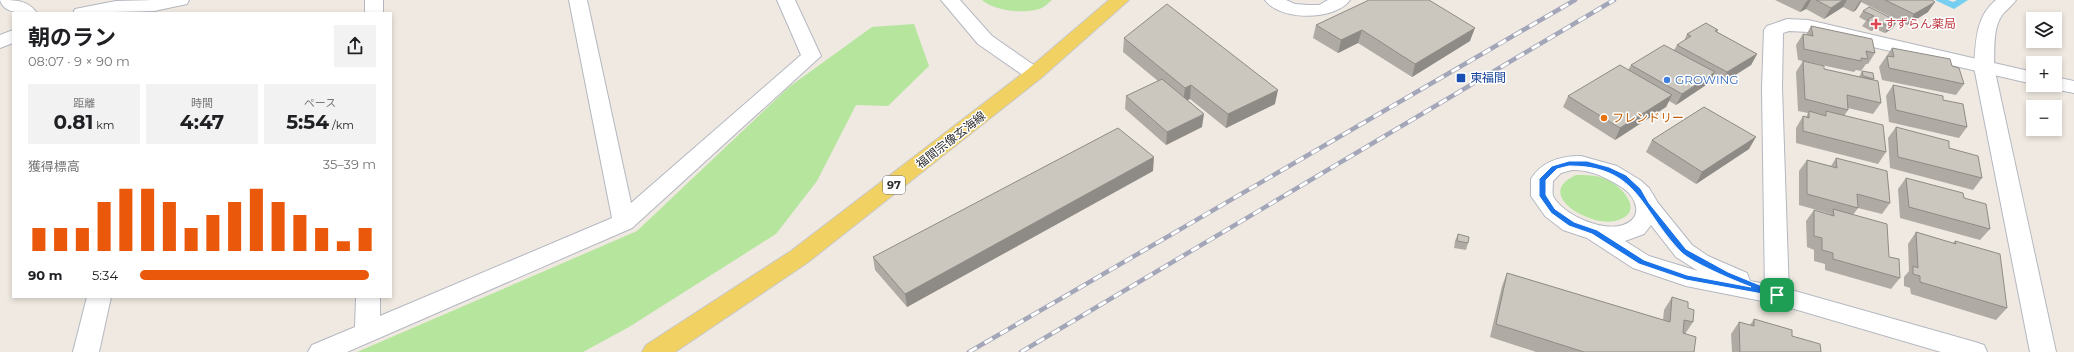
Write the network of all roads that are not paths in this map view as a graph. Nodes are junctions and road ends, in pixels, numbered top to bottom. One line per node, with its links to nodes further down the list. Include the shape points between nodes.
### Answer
1 (8, 0): 12 (street)
2 (180, 0): 11 (street)
3 (374, 0): 14 (street)
4 (578, 0): 23 (street)
5 (786, 0): 23 (street, via 811,56)
6 (950, 0): 18 (street, via 985,40)
7 (1120, 0): 18 (main road, 福間宗像玄海線 / 97)
8 (1274, 0): 9 (lane, via 1296,10 1321,10)
9 (1341, 0)
10 (2007, 0): 17 (street, via 1997,7 1988,19)
11 (155, 6): 13 (street, via 116,7)
12 (26, 12)
13 (88, 12)
14 (374, 12)
15 (12, 36): 16 (street)
16 (0, 42)
17 (1984, 67): 19 (street); 25 (street, via 1808,26 1787,25 1774,30 1772,88); 33 (street)
18 (1034, 74): 31 (main road, 福間宗像玄海線 / 97, via 799,257)
19 (2026, 76)
20 (2062, 84): 21 (street)
21 (2074, 87)
22 (1647, 205): 24 (lane, via 1646,218 1636,229 1617,234); 24 (lane, via 1639,190 1624,177 1606,169 1587,164 1569,164 1555,168 1542,179 1542,196 1553,211 1571,224); 25 (lane, via 1684,251 1726,274)
23 (624, 222): 28 (street)
24 (1595, 232): 25 (lane, via 1641,262 1686,277)
25 (1777, 295): 32 (lane)
26 (99, 298): 29 (street)
27 (368, 298): 28 (street)
28 (367, 332): 30 (street)
29 (86, 352)
30 (320, 352)
31 (655, 352)
32 (1975, 352)
33 (2043, 352)

